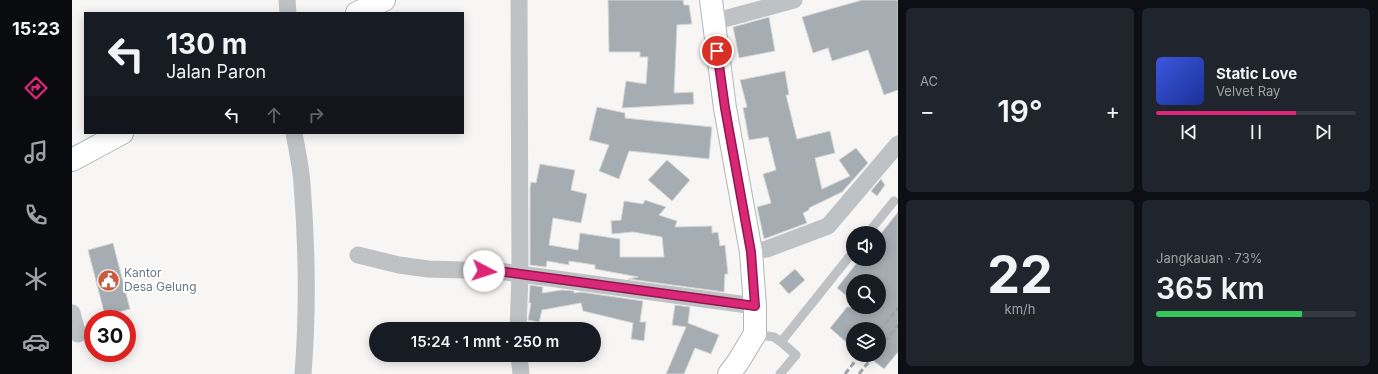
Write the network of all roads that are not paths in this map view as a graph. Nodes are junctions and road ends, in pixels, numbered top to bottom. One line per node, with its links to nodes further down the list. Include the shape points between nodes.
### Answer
1 (287, 0): 7 (street)
2 (356, 0): 8 (street)
3 (384, 0): 9 (main road)
4 (519, 0): 20 (street)
5 (711, 0): 10 (main road)
6 (794, 0): 10 (street)
7 (288, 12)
8 (358, 12)
9 (360, 12)
10 (713, 22): 17 (main road, via 725,108)
11 (120, 134): 14 (main road)
12 (294, 134): 29 (street, via 302,183 305,256 306,335)
13 (898, 144): 17 (street, via 828,226 767,249)
14 (72, 160)
15 (894, 201): 16 (lane)
16 (874, 226)
17 (751, 252): 21 (main road)
18 (358, 255): 20 (street, via 421,268 498,271)
19 (846, 261): 26 (lane)
20 (520, 275): 21 (street); 23 (street)
21 (755, 306): 25 (main road)
22 (72, 313): 24 (street)
23 (518, 322)
24 (78, 334)
25 (755, 334): 26 (lane, via 774,336); 28 (main road)
26 (781, 342): 31 (lane, via 796,355)
27 (519, 362): 30 (street)
28 (734, 372)
29 (303, 374)
30 (520, 374)
31 (780, 374)

